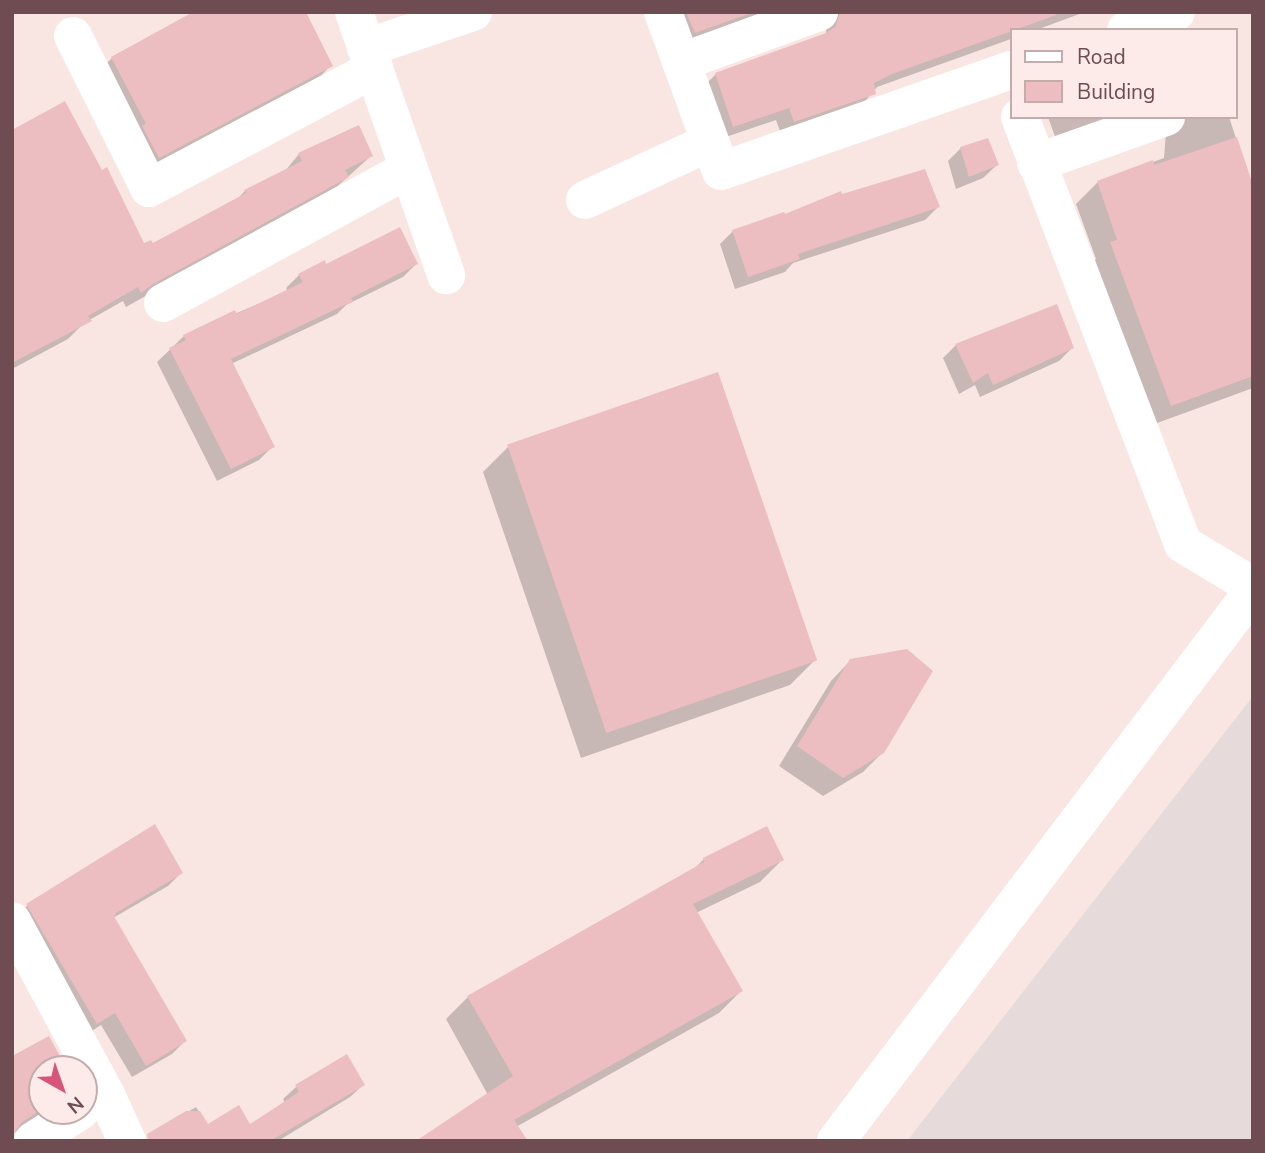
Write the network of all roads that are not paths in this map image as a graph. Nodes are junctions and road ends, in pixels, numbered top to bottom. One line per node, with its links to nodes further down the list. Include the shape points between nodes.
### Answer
1 (354, 12): 8 (street)
2 (473, 12): 8 (street)
3 (663, 12): 9 (street)
4 (819, 12): 9 (street)
5 (1176, 12): 6 (street)
6 (1132, 28)
7 (73, 36): 8 (street, via 149,188)
8 (370, 59): 15 (street)
9 (681, 62): 13 (street)
10 (1009, 79): 13 (street, via 720,171)
11 (1021, 119): 14 (street)
12 (1160, 119): 14 (street)
13 (710, 142): 16 (street)
14 (1036, 163): 19 (street, via 1183,544)
15 (409, 169): 17 (street); 18 (street)
16 (585, 200)
17 (446, 275)
18 (163, 303)
19 (1253, 588): 24 (street)
20 (12, 921): 21 (street)
21 (69, 1055)
22 (98, 1113): 26 (street)
23 (58, 1125): 25 (street)
24 (842, 1139)
25 (33, 1141)
26 (127, 1141)

